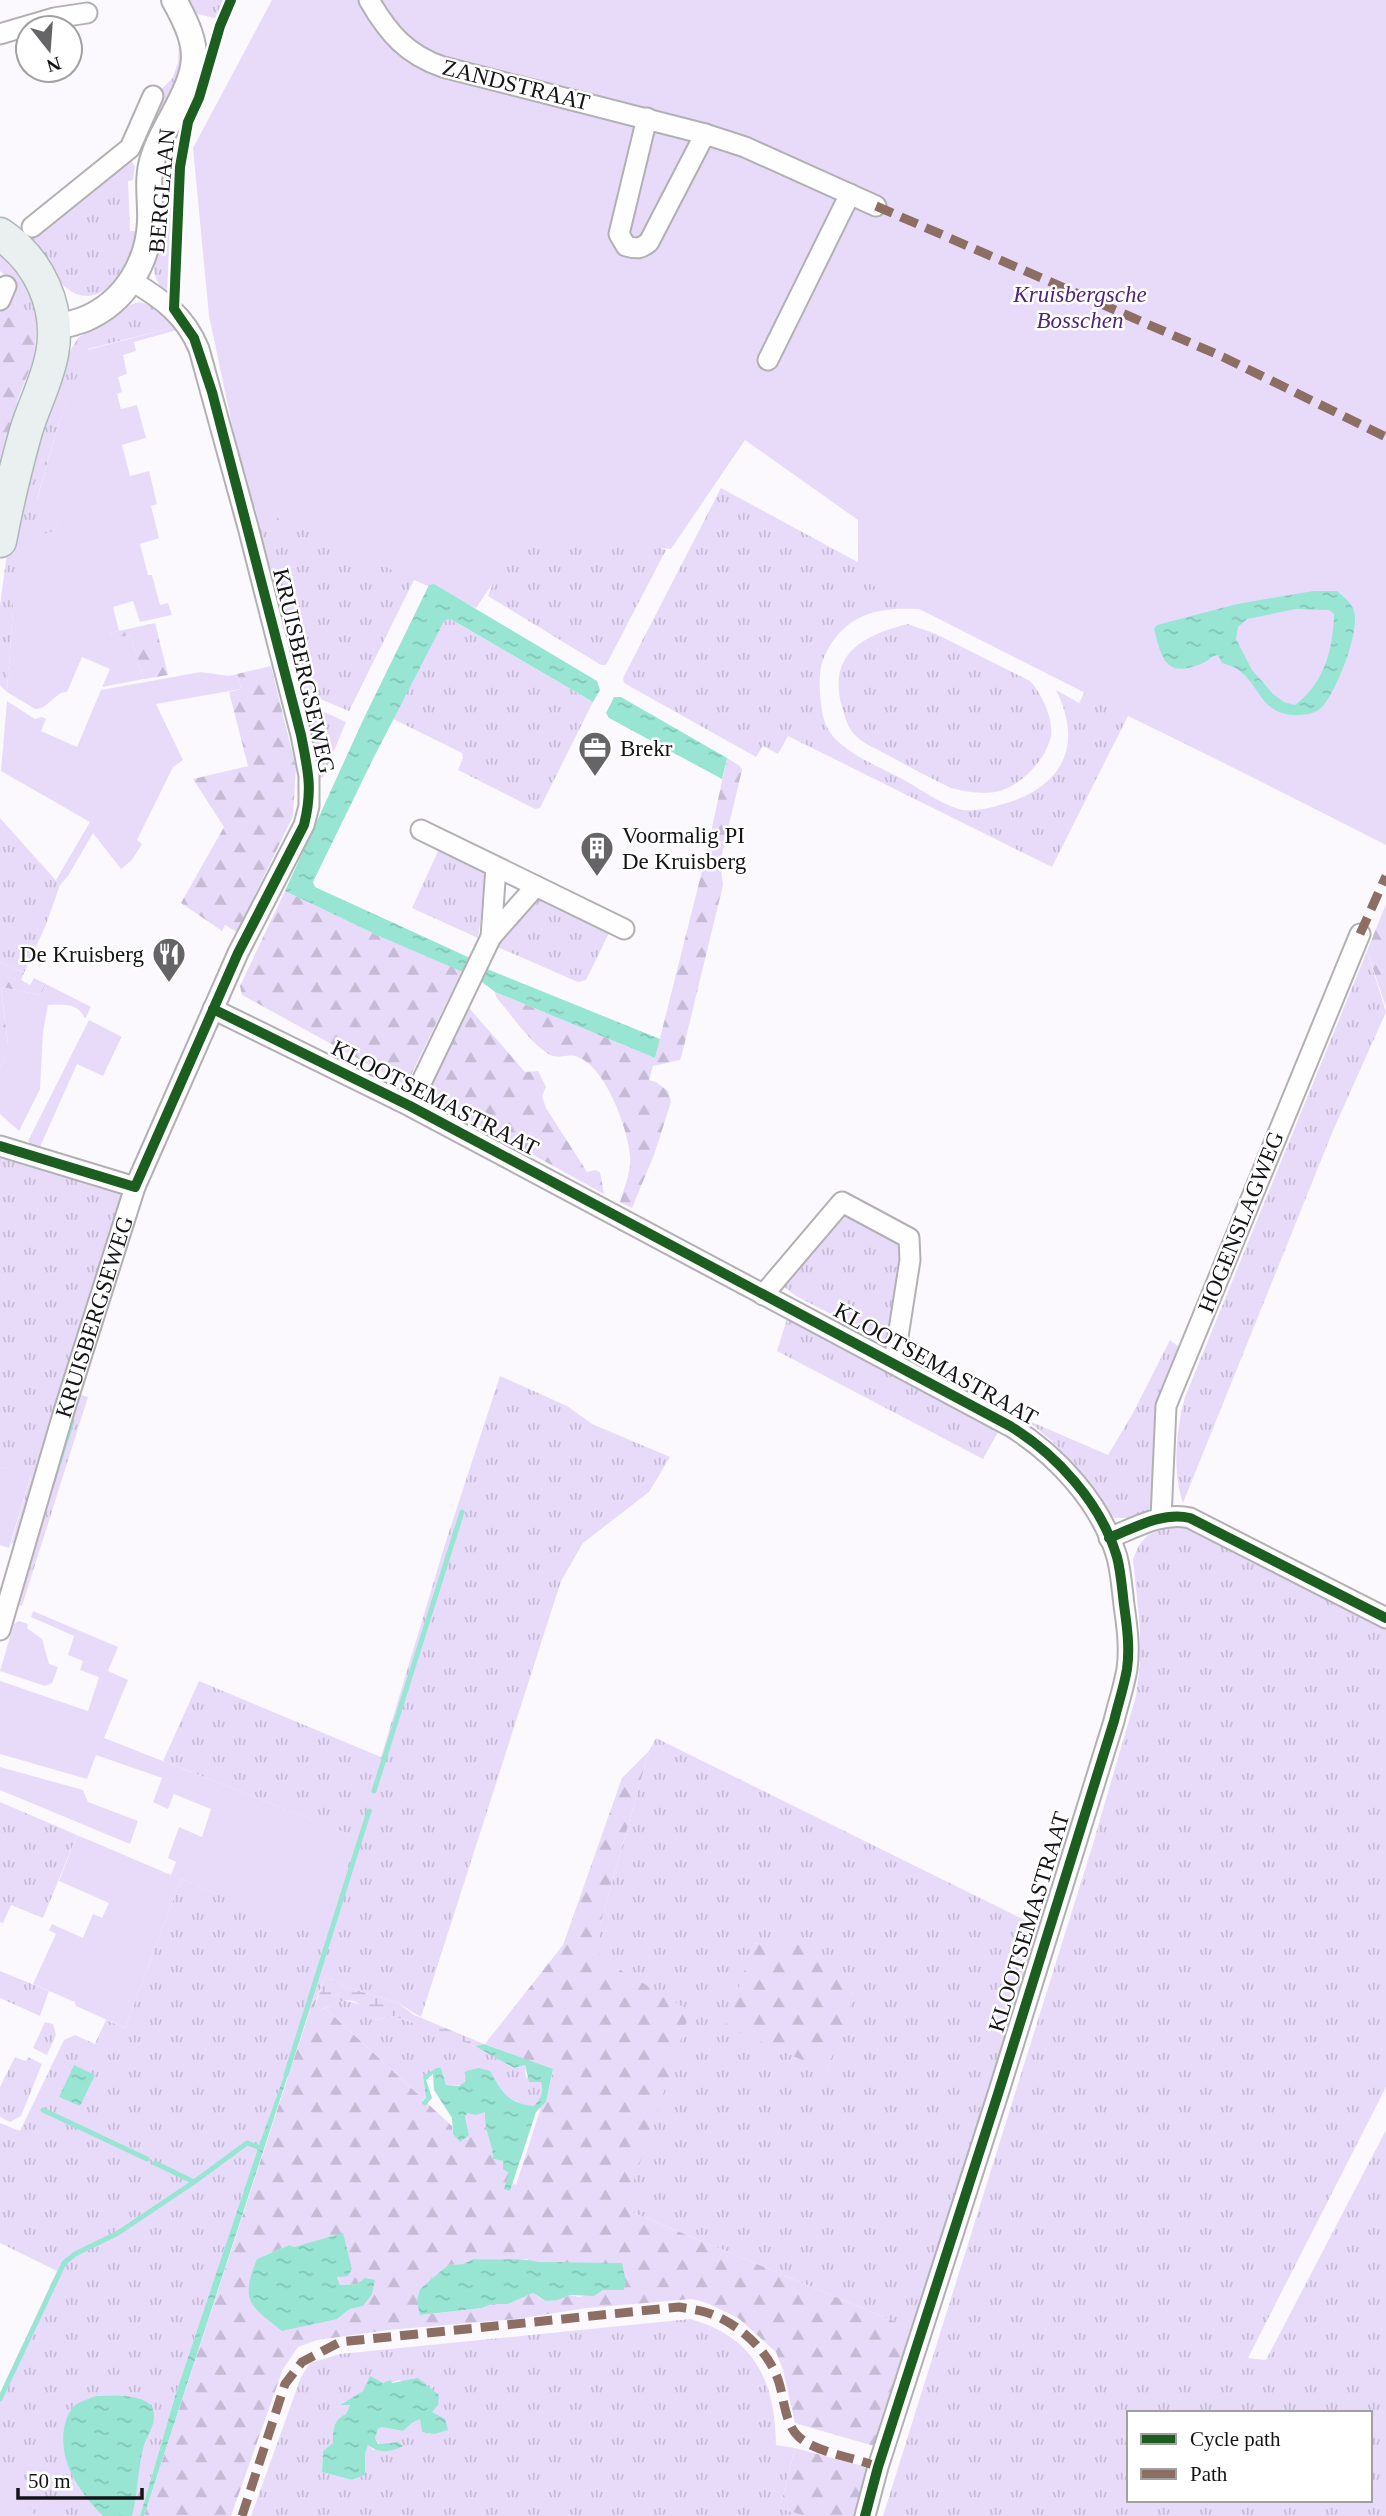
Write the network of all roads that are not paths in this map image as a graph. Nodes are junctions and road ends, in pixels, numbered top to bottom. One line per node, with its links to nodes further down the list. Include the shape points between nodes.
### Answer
1 (174, 0): 8 (street, via 189,29 195,61 187,89)
2 (369, 0): 6 (street, ZANDSTRAAT, via 388,31 422,60)
3 (87, 13): 4 (street)
4 (0, 34)
5 (153, 96): 8 (street)
6 (648, 118): 7 (street, ZANDSTRAAT); 7 (street, via 620,234 626,246 635,249 649,242)
7 (705, 134): 9 (street, ZANDSTRAAT, via 745,146)
8 (147, 138): 11 (street); 13 (street, via 150,220 147,247)
9 (850, 194): 10 (street, ZANDSTRAAT); 15 (street)
10 (876, 206)
11 (32, 227)
12 (0, 233): 14 (main road, via 36,269)
13 (132, 281): 14 (street, via 85,319); 23 (street, KRUISBERGSEWEG, via 174,309 199,349 309,776 310,799 303,825)
14 (54, 327): 16 (main road, via 50,363 16,469)
15 (768, 359)
16 (0, 541)
17 (421, 830): 18 (street)
18 (496, 867): 19 (street); 22 (street, KLOOTSEMASTRAAT)
19 (536, 886): 20 (street); 22 (street, KLOOTSEMASTRAAT)
20 (624, 929)
21 (1360, 934): 29 (street, HOGENSLAGWEG, via 1166,1406)
22 (491, 937): 24 (street, KLOOTSEMASTRAAT)
23 (213, 1009): 24 (street, KLOOTSEMASTRAAT); 26 (street, KRUISBERGSEWEG)
24 (410, 1106): 27 (street, KLOOTSEMASTRAAT)
25 (0, 1146): 26 (street)
26 (135, 1187): 32 (street, KRUISBERGSEWEG)
27 (763, 1296): 28 (street, KLOOTSEMASTRAAT); 28 (street, KLOOTSEMASTRAAT, via 842,1202 909,1238 910,1260)
28 (894, 1362): 30 (street, KLOOTSEMASTRAAT, via 1010,1426 1049,1454 1081,1491)
29 (1161, 1518): 30 (street); 31 (street, via 1190,1518)
30 (1109, 1538): 33 (street, KLOOTSEMASTRAAT, via 1117,1558 1126,1620 1127,1668 1114,1721)
31 (1386, 1618)
32 (0, 1630)
33 (865, 2516)

